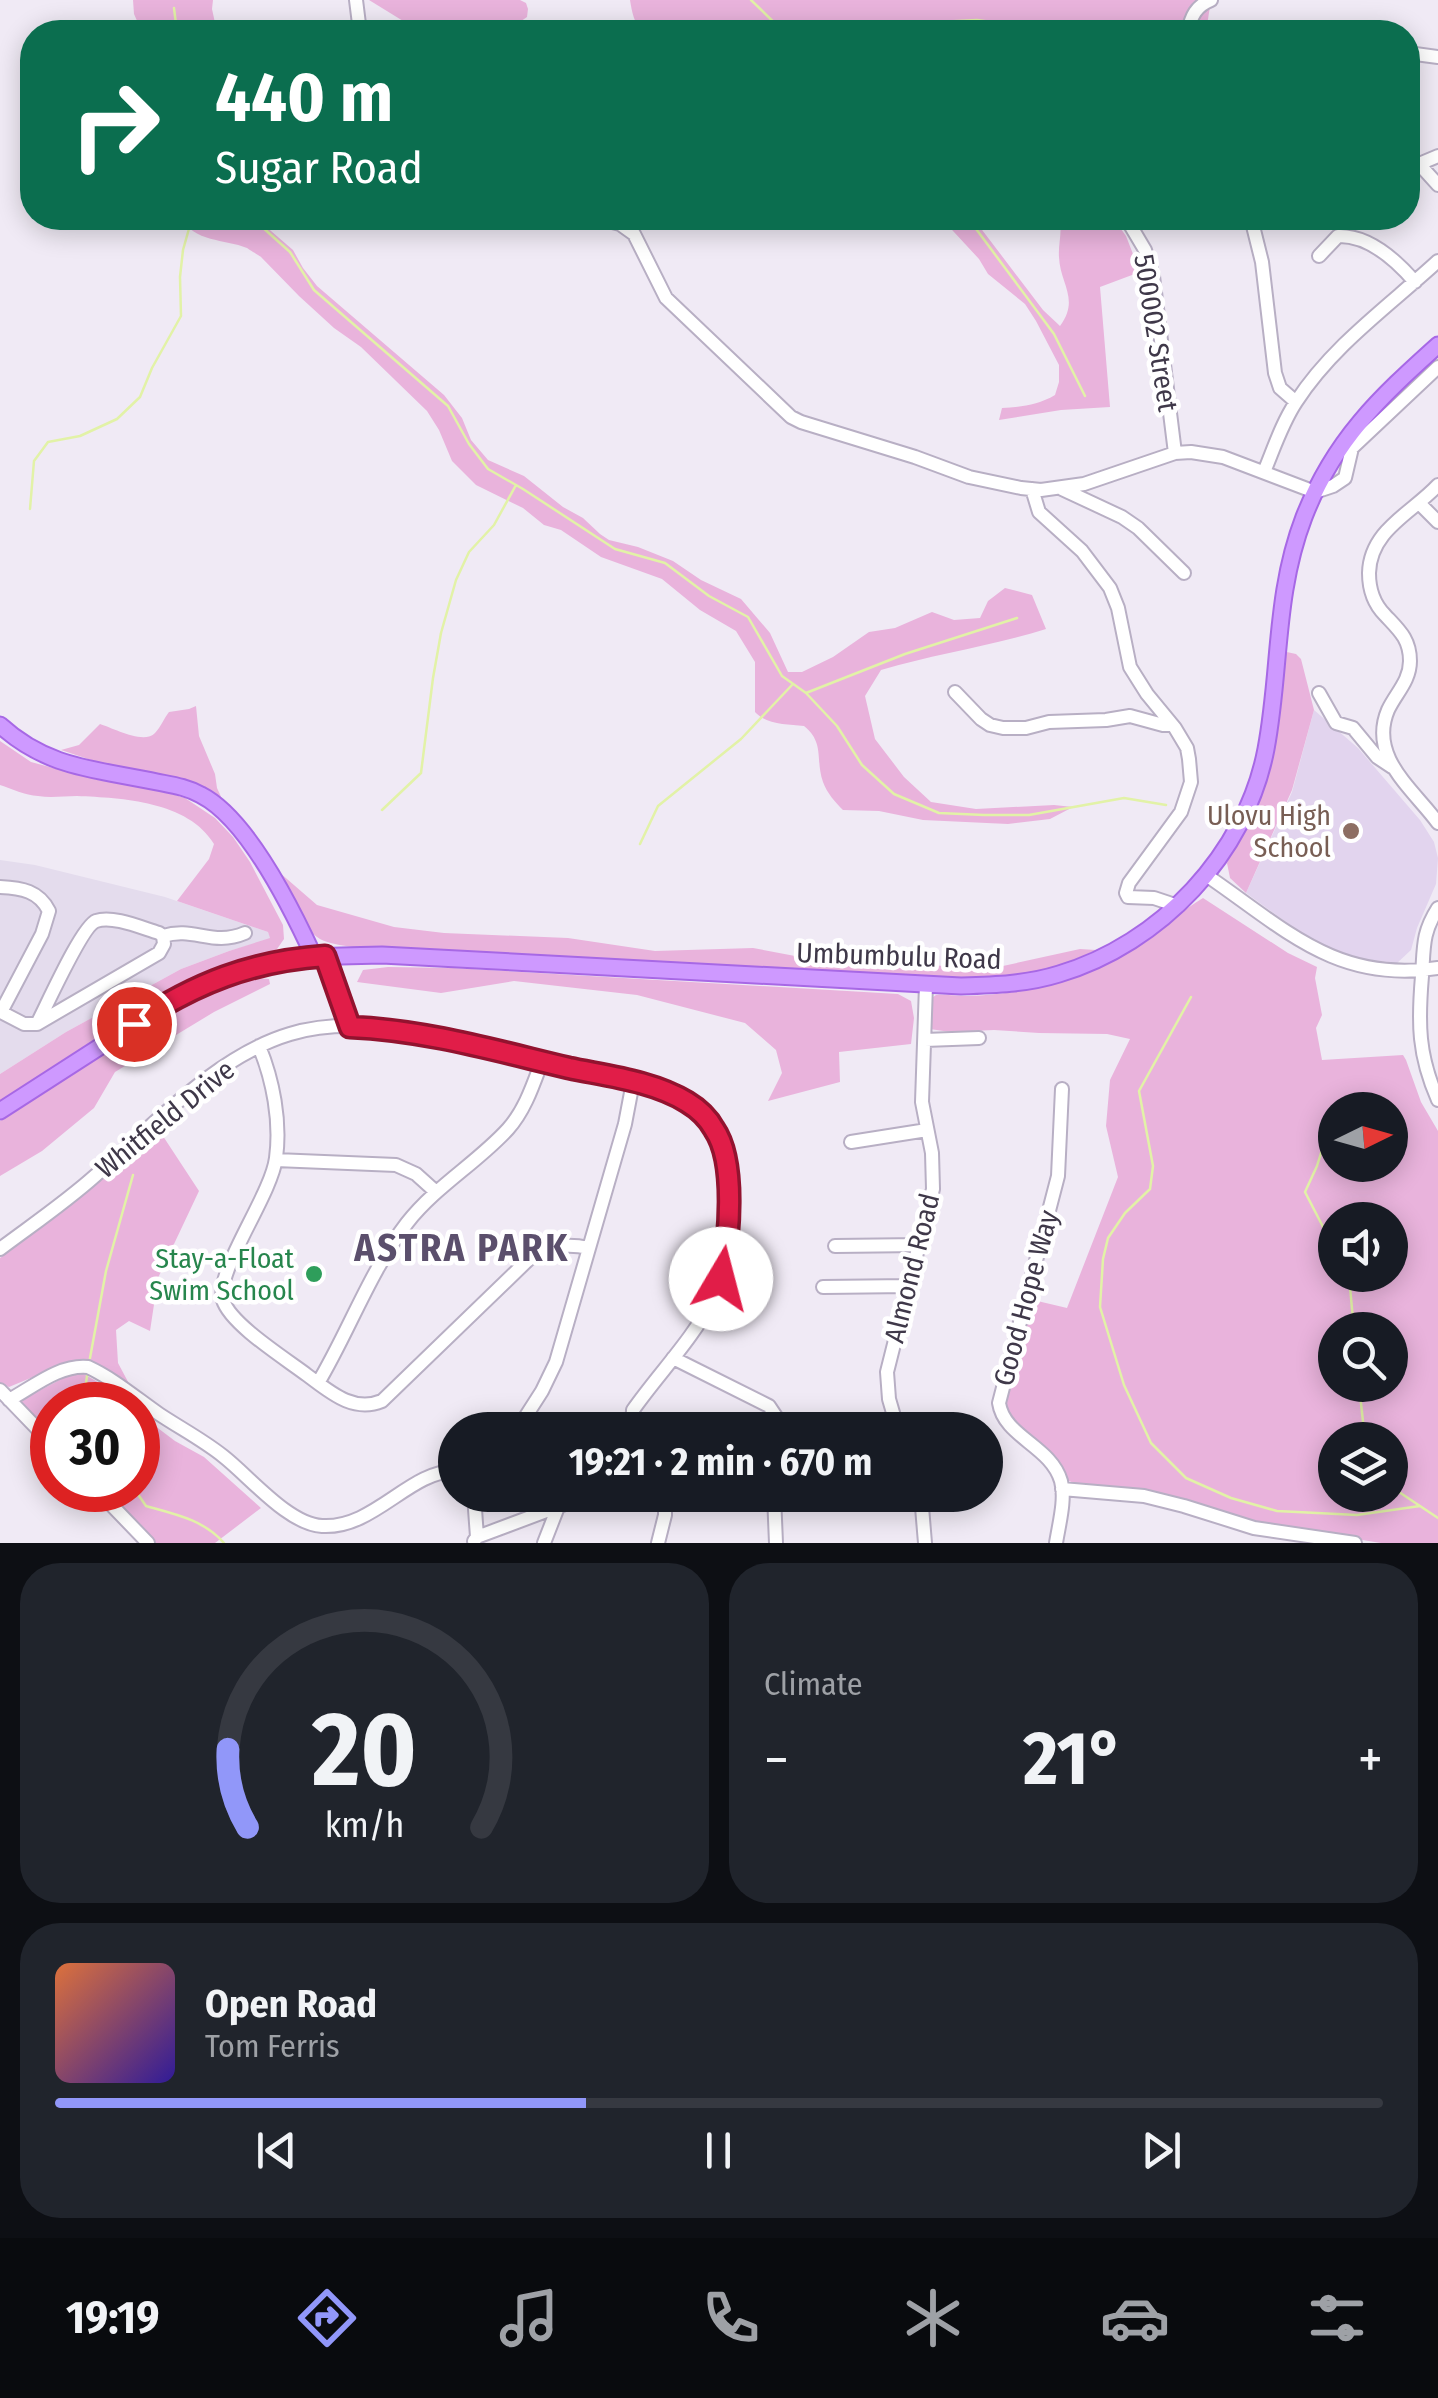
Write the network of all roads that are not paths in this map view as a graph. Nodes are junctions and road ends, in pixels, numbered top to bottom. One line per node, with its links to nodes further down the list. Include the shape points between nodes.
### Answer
1 (1211, 0): 2 (street)
2 (1191, 20)
3 (628, 230): 17 (street, via 666,298 791,417 953,472)
4 (1134, 230): 13 (street, 500002 Street, via 1153,276)
5 (1253, 230): 11 (street, via 1275,373)
6 (1319, 256): 8 (street, via 1338,236 1347,236 1390,256)
7 (1438, 261): 8 (street)
8 (1415, 282): 11 (street, via 1336,350)
9 (1438, 344): 12 (main road, Umbumbulu Road, via 1374,404)
10 (1438, 368): 12 (street)
11 (1296, 402): 14 (street)
12 (1348, 445): 18 (main road, Umbumbulu Road)
13 (1174, 454): 14 (street, via 1209,454); 16 (street)
14 (1264, 472): 18 (street)
15 (1438, 485): 19 (street)
16 (1062, 489): 17 (street); 21 (street, via 1138,528)
17 (1032, 490): 25 (street, via 1039,512 1082,550 1110,588 1130,667)
18 (1315, 492): 28 (main road, Umbumbulu Road, via 1287,578 1258,779)
19 (1419, 503): 20 (street); 26 (street, via 1382,536 1370,564 1377,605 1409,649 1408,676 1384,728)
20 (1438, 522)
21 (1184, 573)
22 (955, 692): 25 (street, via 981,720 1003,728 1130,716)
23 (1320, 693): 26 (street, via 1336,723 1356,731)
24 (0, 725): 34 (main road, via 68,765 186,788 222,808 246,835)
25 (1172, 725): 30 (street, via 1190,759 1188,794 1126,893)
26 (1393, 767): 27 (street)
27 (1438, 823)
28 (1206, 875): 30 (main road, Umbumbulu Road); 36 (street, via 1334,959 1381,971)
29 (0, 887): 38 (street, via 30,891 49,911)
30 (1178, 906): 37 (main road, Umbumbulu Road, via 1107,955 1056,975 1013,984)
31 (1438, 908): 36 (street, via 1425,931)
32 (245, 934): 33 (street, via 226,940 179,932)
33 (163, 936): 39 (street, via 159,953); 39 (street, via 112,921 91,924)
34 (319, 956): 37 (main road, Umbumbulu Road); 40 (street); 48 (main road, Umbumbulu Road, via 241,969 203,984)
35 (1438, 968): 36 (street)
36 (1422, 970): 47 (street, via 1419,1032)
37 (926, 985): 42 (street, Almond Road)
38 (1, 1012): 39 (street)
39 (37, 1024)
40 (350, 1027): 43 (street, Whitfield Drive, via 308,1029); 44 (street, Whitfield Drive, via 429,1035)
41 (979, 1038): 42 (street)
42 (925, 1040): 49 (street, Almond Road)
43 (259, 1046): 51 (street, via 272,1087); 56 (street, Whitfield Drive, via 201,1084)
44 (542, 1061): 45 (street, Whitfield Drive); 52 (street, via 507,1131)
45 (632, 1082): 55 (street); 59 (street, Whitfield Drive, via 687,1102 716,1130 726,1154 721,1279)
46 (1062, 1088): 68 (street, Good Hope Way, via 1058,1176 999,1402 1003,1418 1052,1464)
47 (1438, 1100)
48 (0, 1111)
49 (927, 1130): 50 (street); 53 (street, Almond Road, via 933,1189)
50 (850, 1142)
51 (276, 1160): 52 (street, via 396,1165); 60 (street, via 229,1264 223,1300 238,1322)
52 (436, 1192): 60 (street, via 386,1256)
53 (920, 1245): 54 (street); 57 (street, Almond Road)
54 (836, 1246)
55 (589, 1248): 60 (street, via 554,1246 529,1260 382,1401 352,1404); 62 (street, via 556,1362)
56 (0, 1249)
57 (908, 1286): 58 (street); 65 (street, Almond Road, via 887,1372)
58 (823, 1287)
59 (673, 1358): 63 (street, Whitfield Drive); 64 (street)
60 (318, 1383)
61 (5, 1395): 66 (street); 67 (street, via 70,1368 88,1368 207,1444 310,1524 354,1521)
62 (529, 1412)
63 (633, 1412)
64 (774, 1412)
65 (893, 1412)
66 (30, 1421)
67 (438, 1474)
68 (1062, 1489): 82 (street); 83 (street, via 1144,1496 1254,1528)
69 (118, 1512): 77 (street)
70 (474, 1512): 76 (street)
71 (545, 1512): 76 (street)
72 (556, 1512): 78 (street)
73 (665, 1512): 79 (street)
74 (775, 1512): 80 (street)
75 (924, 1512): 81 (street)
76 (475, 1540)
77 (148, 1543)
78 (544, 1543)
79 (658, 1543)
80 (776, 1543)
81 (926, 1543)
82 (1056, 1543)
83 (1355, 1543)

